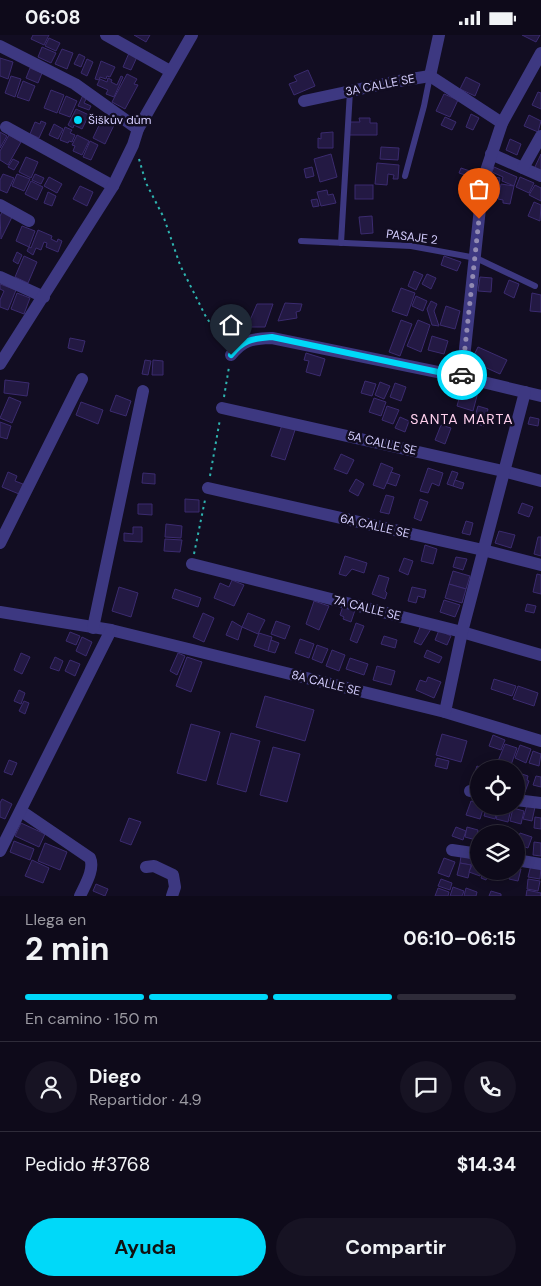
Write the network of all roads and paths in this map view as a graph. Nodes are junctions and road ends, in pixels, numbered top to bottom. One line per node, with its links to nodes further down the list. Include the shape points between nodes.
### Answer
1 (106, 35): 6 (street)
2 (192, 35): 6 (street)
3 (439, 35): 7 (street)
4 (0, 46): 12 (street, via 75,83)
5 (541, 53): 10 (street)
6 (170, 71): 12 (street)
7 (430, 76): 8 (street, 3A CALLE SE); 10 (street, 3A CALLE SE); 17 (lane)
8 (350, 91): 9 (street, 3A CALLE SE); 23 (lane)
9 (304, 101)
10 (502, 123): 15 (street)
11 (6, 127): 19 (street)
12 (138, 129): 14 (street)
13 (541, 136): 16 (street)
14 (134, 145): 19 (street); 28 (path, via 180,265 205,315)
15 (491, 154): 16 (street); 24 (street, via 483,180)
16 (523, 168): 18 (street)
17 (405, 176)
18 (541, 176)
19 (113, 185): 27 (street)
20 (0, 205): 21 (street)
21 (29, 221)
22 (301, 241): 23 (lane, PASAJE 2)
23 (341, 243): 24 (lane, PASAJE 2, via 411,247)
24 (476, 258): 26 (lane, PASAJE 2); 30 (street)
25 (0, 277): 27 (street)
26 (534, 286)
27 (44, 297): 29 (street)
28 (231, 355): 30 (street, via 240,345 272,337); 35 (path)
29 (1, 360)
30 (462, 377): 33 (street)
31 (82, 379): 39 (street)
32 (143, 391): 44 (street)
33 (525, 392): 34 (street); 36 (street)
34 (541, 396)
35 (222, 408): 36 (street, 5A CALLE SE)
36 (504, 471): 37 (street, 5A CALLE SE); 40 (street)
37 (541, 481)
38 (208, 488): 40 (street, 6A CALLE SE)
39 (0, 543)
40 (483, 550): 42 (street, 6A CALLE SE); 46 (street)
41 (192, 564): 46 (street, 7A CALLE SE)
42 (541, 565)
43 (0, 612): 44 (street, 8A CALLE SE)
44 (93, 628): 45 (street, 8A CALLE SE)
45 (110, 630): 48 (street, 8A CALLE SE); 52 (street)
46 (462, 632): 47 (street, 7A CALLE SE); 48 (street)
47 (541, 655)
48 (445, 712): 49 (street, 8A CALLE SE)
49 (541, 741)
50 (525, 801): 51 (street)
51 (541, 803)
52 (21, 811): 54 (street); 59 (street, via 90,858 91,870)
53 (452, 850): 55 (street)
54 (0, 851)
55 (470, 853)
56 (525, 861): 57 (street)
57 (541, 864)
58 (146, 867): 60 (street, via 154,866 173,875 175,887)
59 (80, 896)
60 (172, 896)

